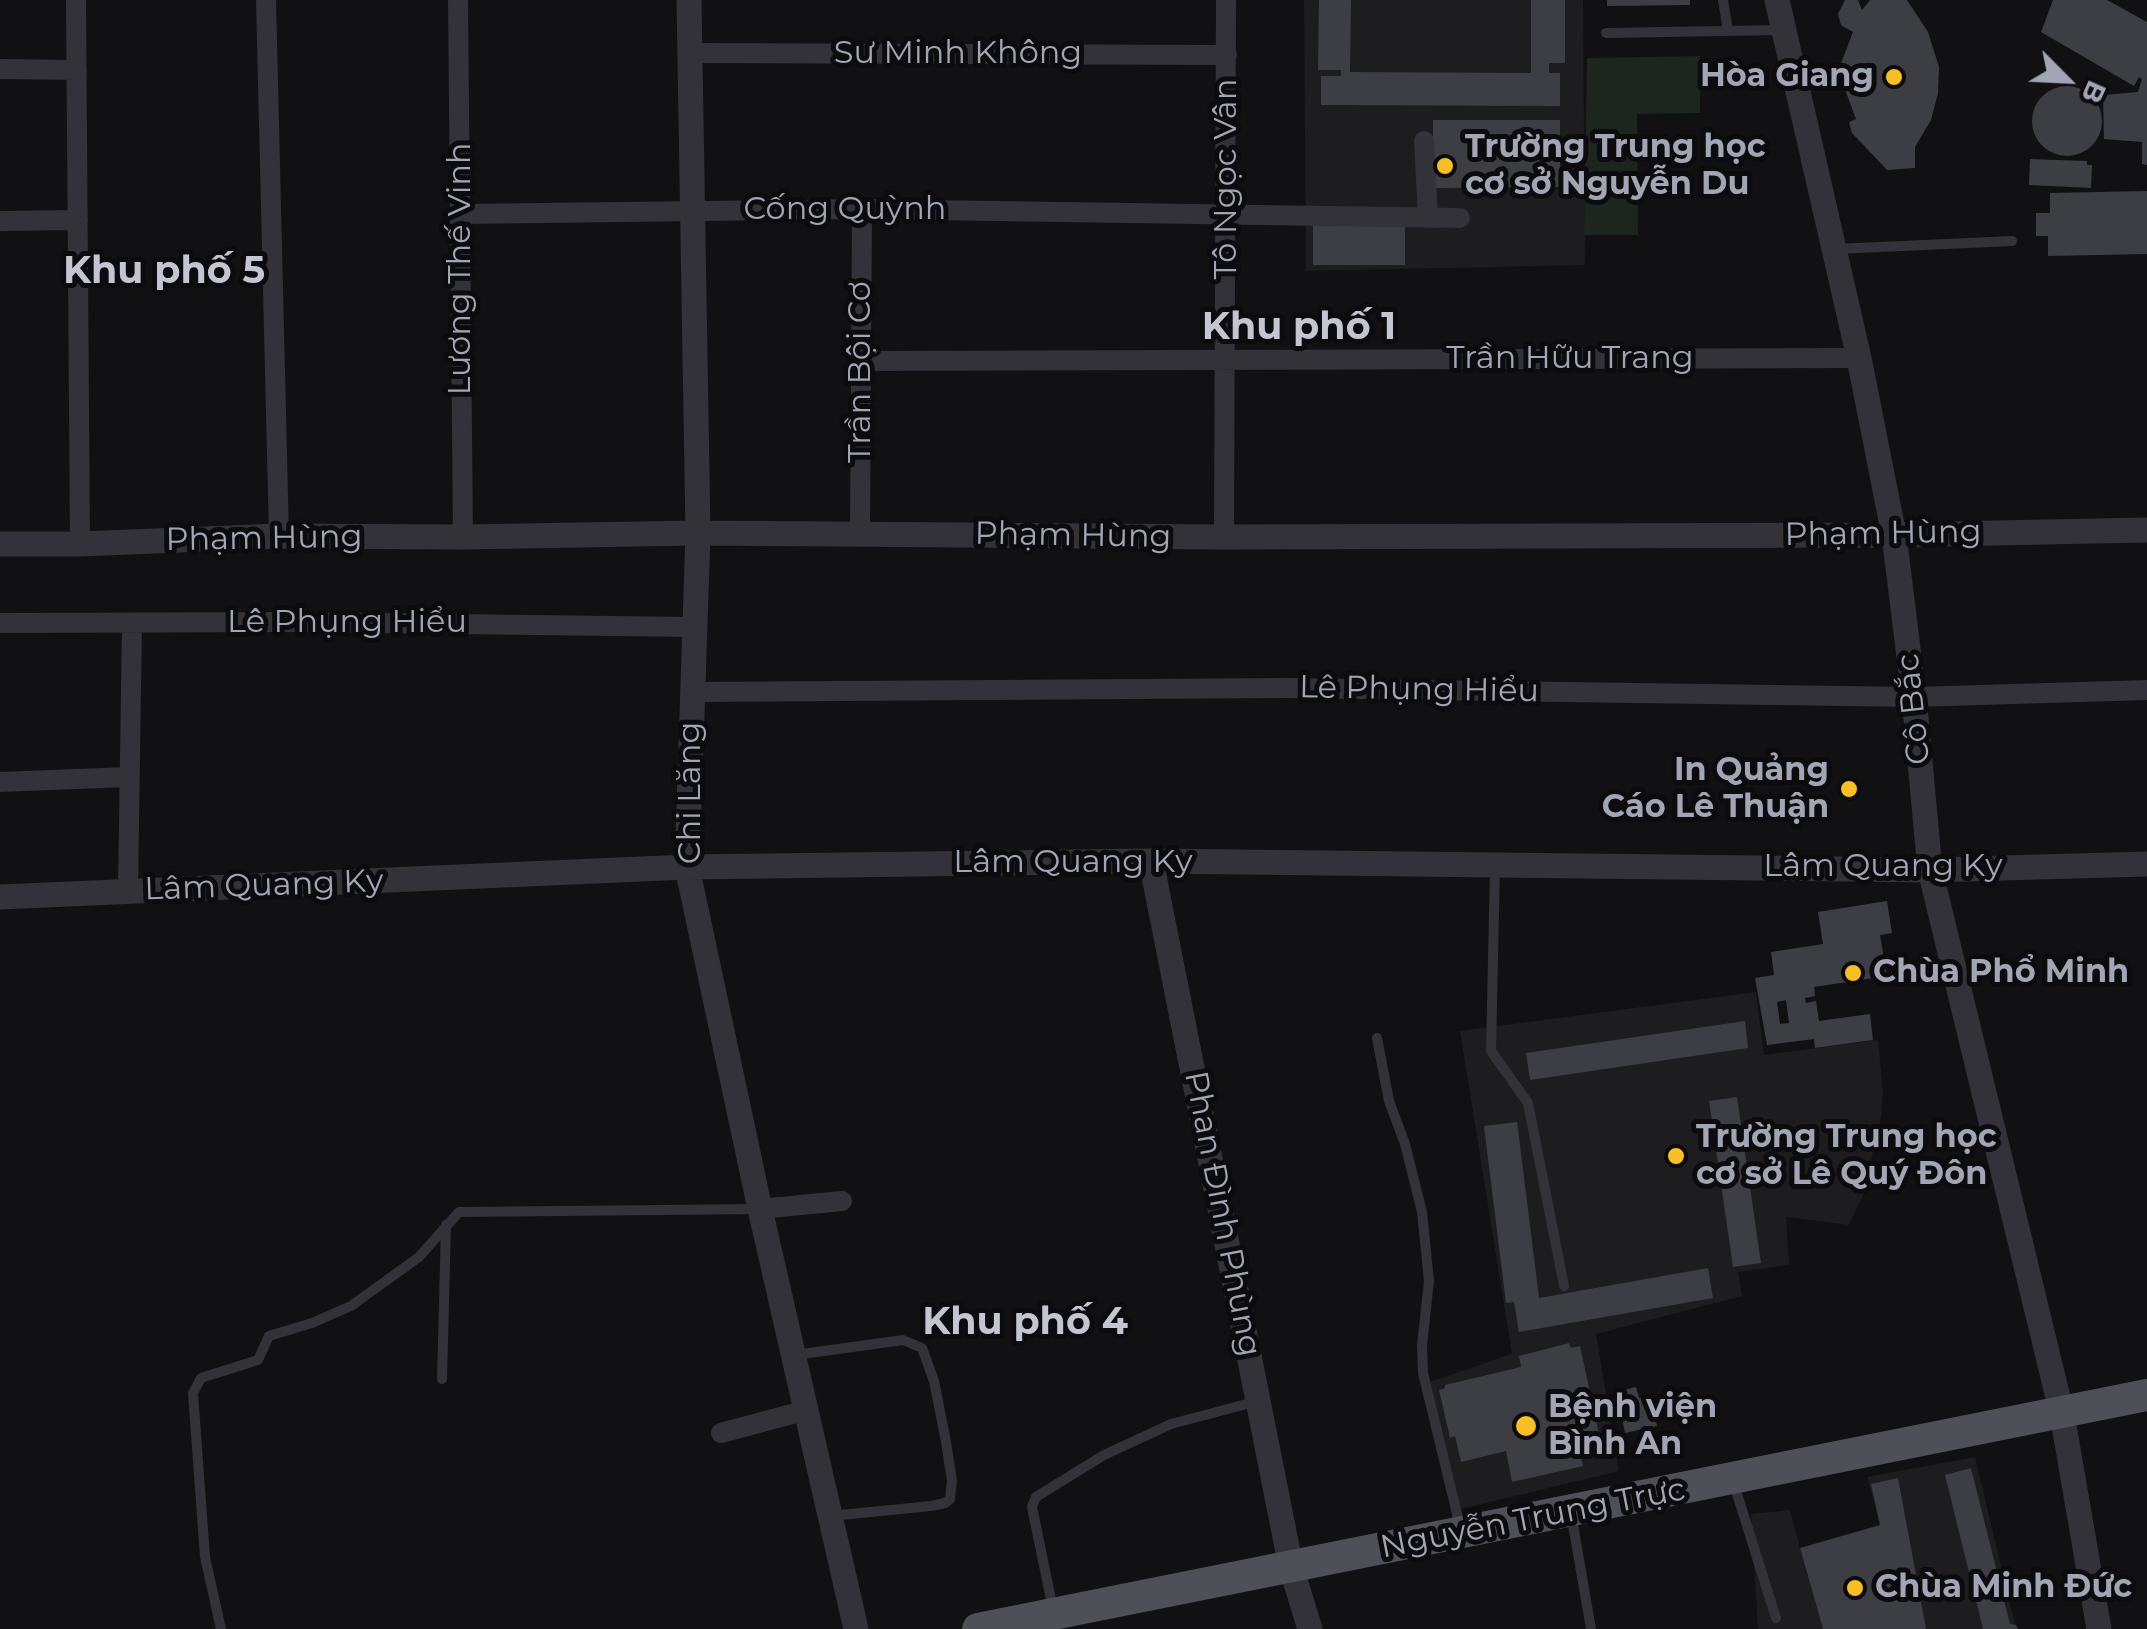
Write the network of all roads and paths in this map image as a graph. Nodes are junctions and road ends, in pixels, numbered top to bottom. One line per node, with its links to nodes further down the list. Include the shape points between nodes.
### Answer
1 (76, 0): 14 (street)
2 (266, 0): 33 (street)
3 (458, 0): 19 (street, Lương Thế Vinh)
4 (689, 0): 11 (street, Chi Lăng)
5 (1226, 0): 12 (street, Tô Ngọc Vân)
6 (1723, 0): 8 (lane)
7 (1777, 0): 9 (street, Cô Bắc)
8 (1728, 30): 9 (lane); 10 (lane)
9 (1784, 30): 25 (street, Cô Bắc)
10 (1606, 32)
11 (690, 54): 12 (street, Sư Minh Không); 17 (street, Chi Lăng)
12 (1227, 55): 18 (street, Tô Ngọc Vân)
13 (0, 70): 14 (street)
14 (77, 70): 22 (street)
15 (1424, 142): 20 (street)
16 (862, 209): 17 (street, Cống Quỳnh); 18 (street, Cống Quỳnh); 28 (street, Trần Bội Cơ)
17 (692, 210): 19 (street, Cống Quỳnh); 30 (street, Chi Lăng)
18 (1227, 213): 20 (street, Cống Quỳnh); 27 (street, Tô Ngọc Vân)
19 (462, 214): 34 (street, Lương Thế Vinh)
20 (1428, 217): 21 (street, Cống Quỳnh)
21 (1460, 218)
22 (78, 220): 23 (street); 37 (street)
23 (0, 221)
24 (2012, 241): 25 (lane)
25 (1835, 249): 26 (street, Cô Bắc)
26 (1859, 358): 27 (street, Trần Hữu Trang); 32 (street, Cô Bắc)
27 (1226, 360): 28 (street, Trần Hữu Trang); 35 (street, Tô Ngọc Vân)
28 (861, 362): 31 (street, Trần Bội Cơ)
29 (2147, 530): 32 (street, Phạm Hùng)
30 (698, 533): 31 (street, Phạm Hùng); 34 (street, Phạm Hùng); 40 (street, Chi Lăng)
31 (860, 534): 35 (street, Phạm Hùng)
32 (1894, 535): 35 (street, Phạm Hùng); 43 (street, Cô Bắc)
33 (280, 536): 34 (street, Phạm Hùng); 37 (street, Phạm Hùng)
34 (463, 537)
35 (1224, 537)
36 (0, 544): 37 (street, Phạm Hùng)
37 (80, 544)
38 (0, 623): 39 (street, Lê Phụng Hiểu)
39 (132, 623): 40 (street, Lê Phụng Hiểu); 44 (street)
40 (694, 627): 42 (street, Chi Lăng)
41 (2147, 690): 43 (street, Lê Phụng Hiểu)
42 (692, 692): 43 (street, Lê Phụng Hiểu, via 1286,688); 49 (street, Chi Lăng)
43 (1914, 696): 50 (street, Cô Bắc)
44 (128, 777): 45 (street); 51 (street)
45 (0, 782)
46 (1151, 862): 48 (street, Lâm Quang Ky); 49 (street, Lâm Quang Ky); 61 (street, Phan Đình Phùng)
47 (2147, 864): 50 (street, Lâm Quang Ky)
48 (1494, 865): 50 (street, Lâm Quang Ky); 57 (lane, via 1492,1051 1528,1103)
49 (687, 867): 51 (street, Lâm Quang Ky); 55 (street, Chi Lăng)
50 (1930, 870): 63 (street, Cô Bắc)
51 (128, 891): 52 (street, Lâm Quang Ky)
52 (0, 897)
53 (1377, 1038): 68 (lane, via 1422,1212 1429,1281 1423,1374)
54 (842, 1202): 55 (street)
55 (760, 1209): 56 (lane, via 459,1212); 58 (street, Chi Lăng)
56 (446, 1224): 59 (lane); 72 (lane, via 419,1257 351,1306 269,1336 258,1360 201,1378 193,1393 205,1557)
57 (1564, 1286)
58 (794, 1355): 62 (street, Chi Lăng); 67 (lane, via 903,1340 922,1348 934,1381 950,1499)
59 (442, 1379)
60 (2147, 1395): 63 (main road, Nguyễn Trung Trực)
61 (1259, 1401): 69 (street, Phan Đình Phùng); 70 (lane, via 1172,1424 1036,1497 1032,1507)
62 (807, 1410): 64 (street); 67 (street, Chi Lăng)
63 (2062, 1414): 65 (main road, Nguyễn Trung Trực); 77 (street, Cô Bắc)
64 (721, 1433)
65 (1733, 1480): 66 (main road, Nguyễn Trung Trực); 71 (lane)
66 (1571, 1512): 68 (main road, Nguyễn Trung Trực); 76 (lane)
67 (831, 1516): 73 (street, Chi Lăng)
68 (1462, 1533): 69 (main road, Nguyễn Trung Trực)
69 (1291, 1568): 70 (main road, Nguyễn Trung Trực); 75 (street, Phan Đình Phùng)
70 (1054, 1614): 74 (main road, Nguyễn Trung Trực)
71 (1776, 1618)
72 (221, 1629)
73 (856, 1629)
74 (978, 1629)
75 (1310, 1629)
76 (1590, 1629)
77 (2098, 1629)

